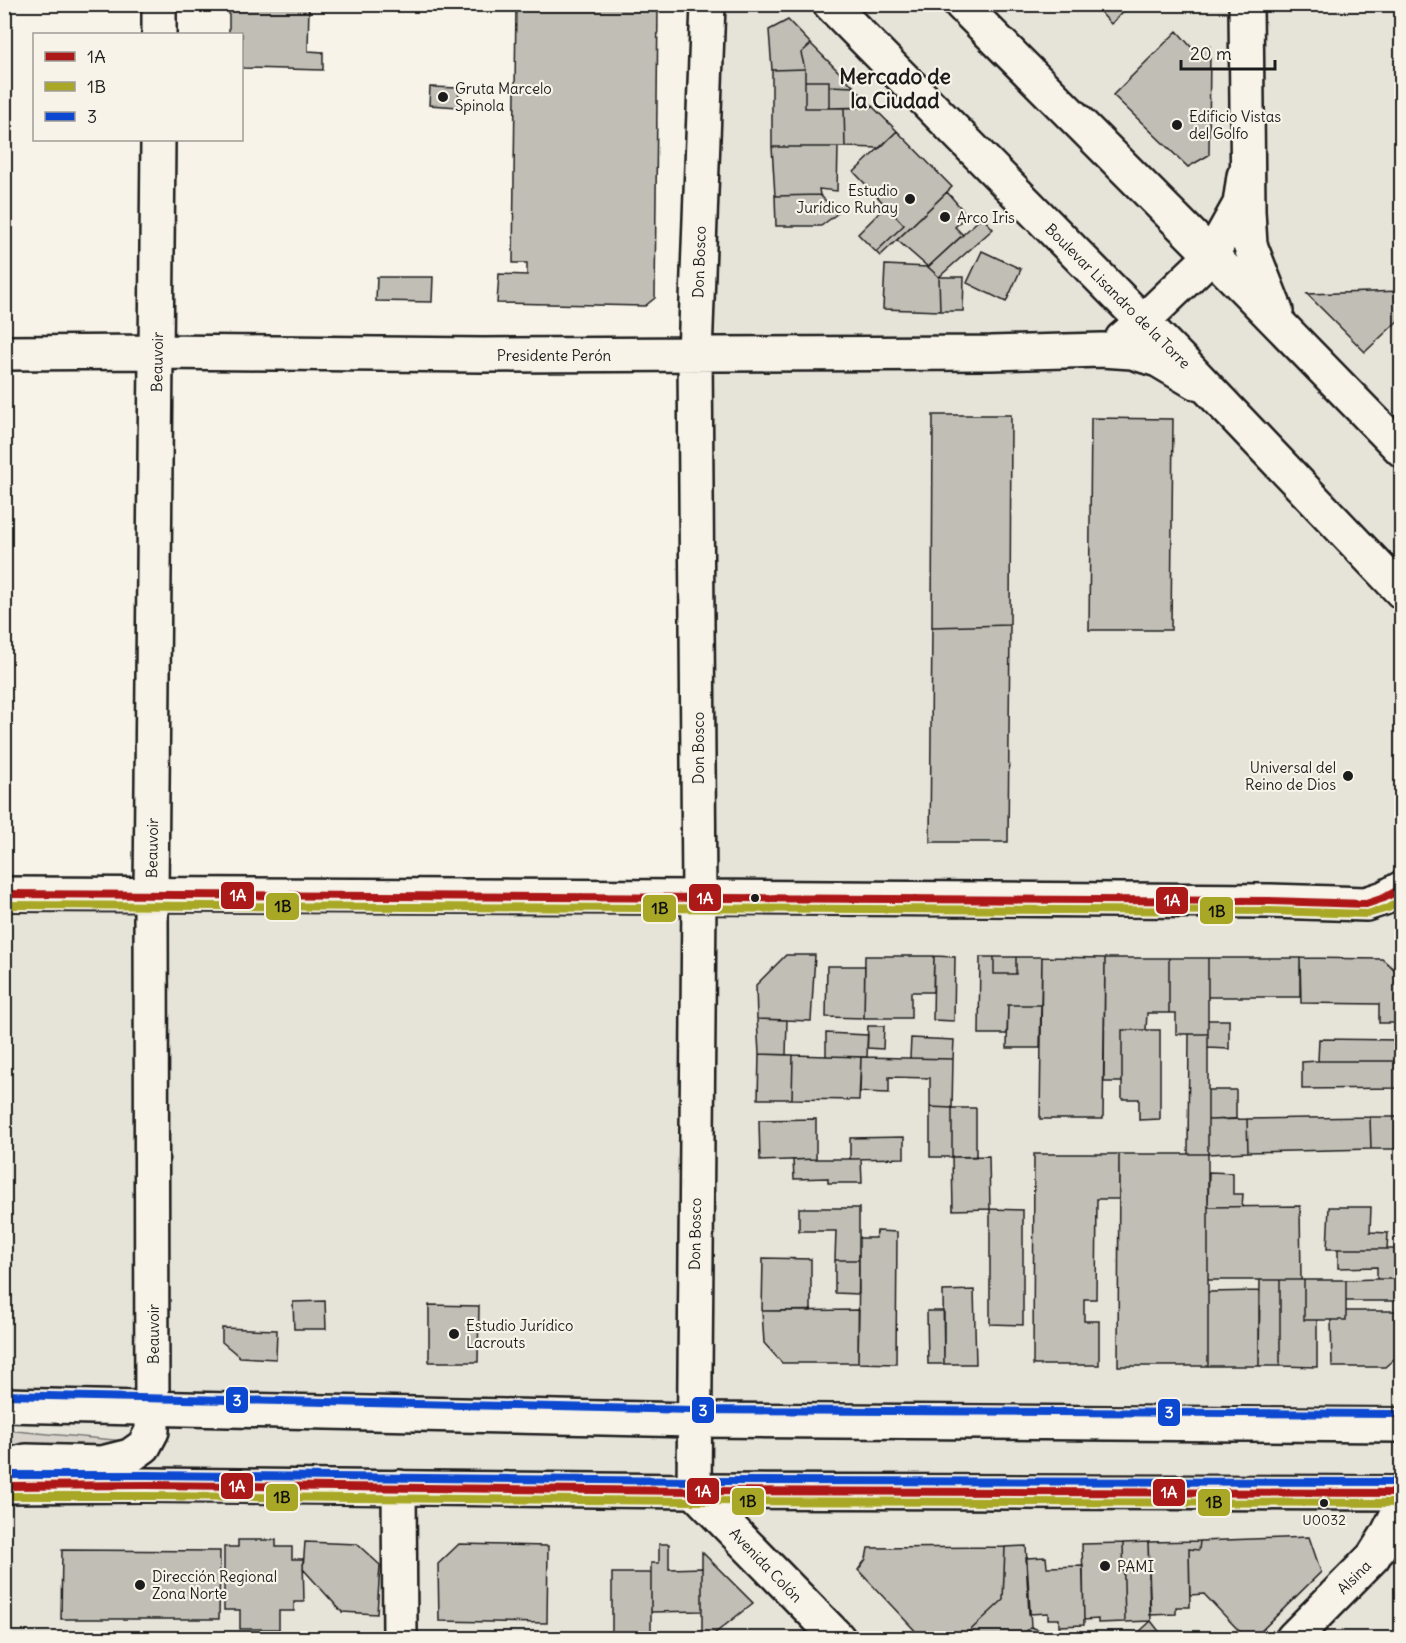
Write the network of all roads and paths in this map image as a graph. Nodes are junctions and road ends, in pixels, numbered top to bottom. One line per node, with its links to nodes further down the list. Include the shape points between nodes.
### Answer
1 (159, 4): 6 (main road)
2 (708, 4): 15 (main road, Don Bosco)
3 (830, 4): 10 (main road, Boulevar Lisandro de la Torre)
4 (961, 4): 9 (main road)
5 (1246, 4): 8 (main road)
6 (159, 33)
7 (158, 141): 13 (main road, Beauvoir)
8 (1247, 160): 9 (main road, Presidente Perón, via 1240,204); 11 (main road, via 1250,245)
9 (1211, 256): 10 (main road, Presidente Perón); 11 (main road)
10 (1143, 321): 12 (main road, Presidente Perón); 16 (main road, Boulevar Lisandro de la Torre)
11 (1288, 333): 17 (main road)
12 (1102, 350): 15 (main road, Presidente Perón); 16 (main road, Presidente Perón, via 1132,352 1158,360)
13 (158, 352): 14 (main road, Presidente Perón); 15 (main road, Presidente Perón); 21 (main road, Beauvoir)
14 (4, 353)
15 (695, 354): 22 (main road, Don Bosco)
16 (1217, 397): 18 (main road, Boulevar Lisandro de la Torre)
17 (1401, 450)
18 (1400, 591)
19 (1401, 888): 22 (main road, via 1366,904)
20 (4, 894): 21 (main road)
21 (152, 896): 22 (main road); 24 (main road, Beauvoir)
22 (699, 897): 25 (main road, Don Bosco)
23 (4, 1405): 24 (main road)
24 (153, 1408): 25 (main road); 27 (main road, Beauvoir, via 152,1431 144,1446 130,1456 102,1463 26,1461)
25 (693, 1420): 26 (main road); 30 (main road, Don Bosco)
26 (1401, 1425)
27 (4, 1467)
28 (4, 1486): 29 (main road)
29 (399, 1487): 30 (main road); 33 (main road)
30 (694, 1491): 31 (main road); 34 (main road, Avenida Colón)
31 (1401, 1493)
32 (1401, 1505): 35 (main road, Alsina, via 1373,1557)
33 (400, 1638)
34 (838, 1638)
35 (1293, 1638)

